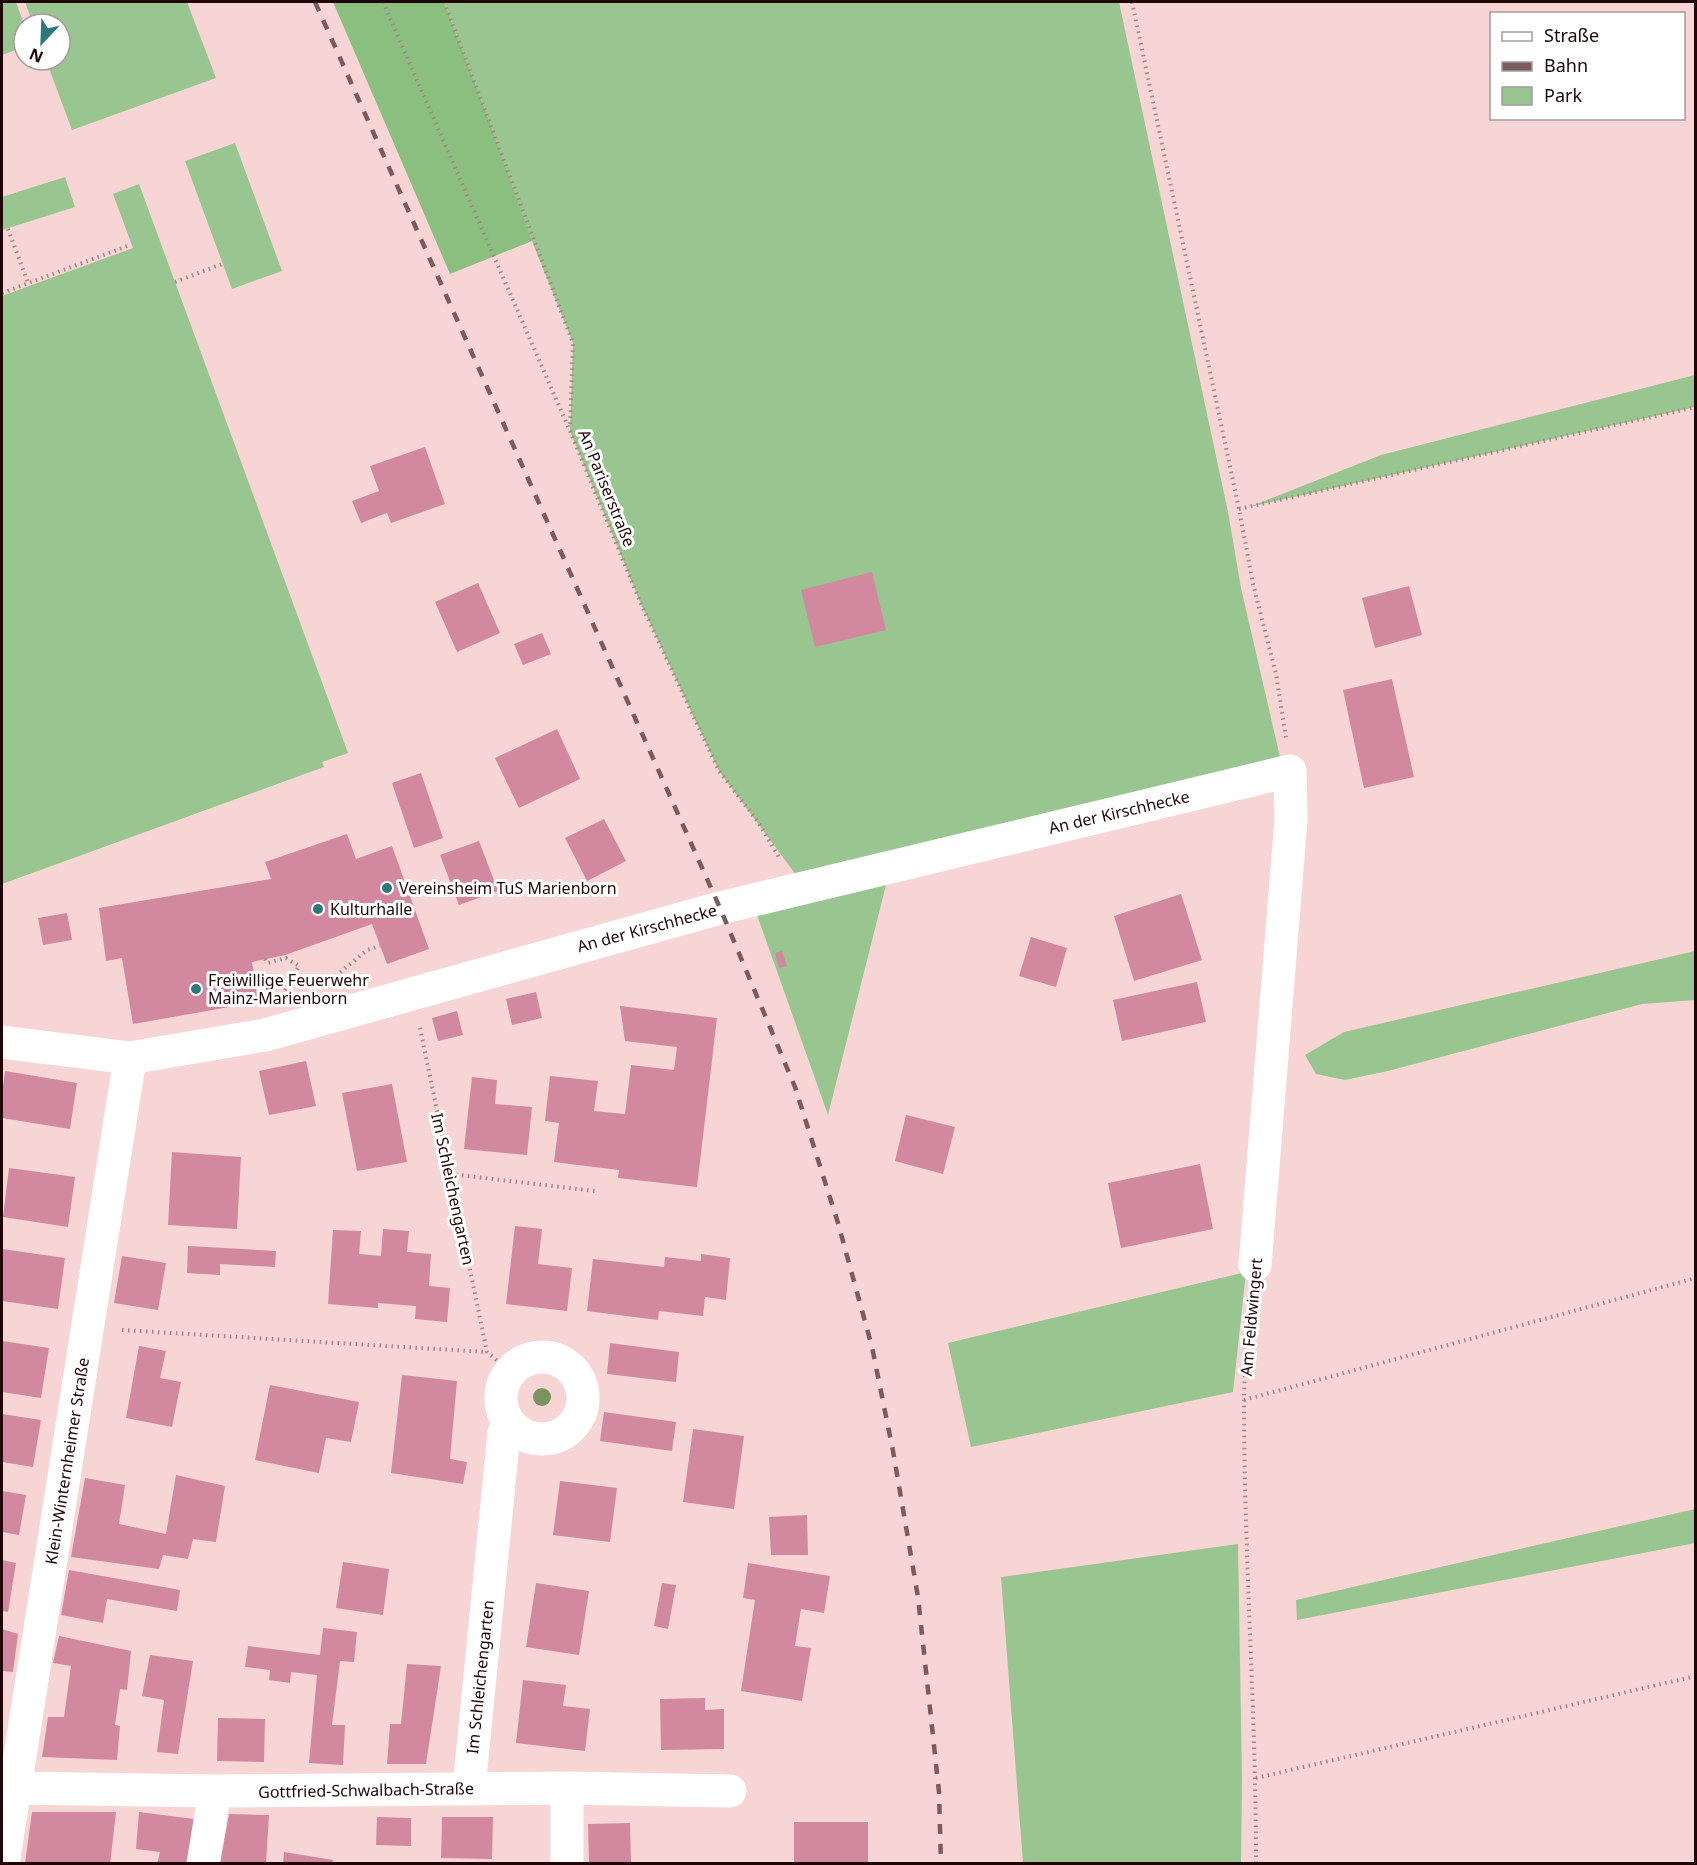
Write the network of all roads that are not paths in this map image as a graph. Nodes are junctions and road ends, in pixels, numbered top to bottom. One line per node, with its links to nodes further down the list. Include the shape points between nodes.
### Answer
1 (1290, 771): 3 (street, An der Kirschhecke, via 700,913 266,1035); 4 (street, Am Feldwingert, via 1291,820)
2 (2, 1042): 3 (street, An der Kirschhecke)
3 (130, 1058): 6 (street, Klein-Winternheimer Straße)
4 (1255, 1265)
5 (512, 1427): 5 (street, via 524,1436 538,1439 552,1438 575,1423 583,1395 571,1369 547,1357 499,1362 505,1380 501,1405); 7 (street, Im Schleichengarten, via 504,1433)
6 (9, 1786): 9 (street, Gottfried-Schwalbach-Straße); 11 (street, Klein-Winternheimer Straße)
7 (469, 1788): 8 (street, Gottfried-Schwalbach-Straße); 9 (street, Gottfried-Schwalbach-Straße)
8 (567, 1788): 10 (street, Gottfried-Schwalbach-Straße); 13 (street)
9 (215, 1791): 12 (street)
10 (730, 1791)
11 (3, 1863)
12 (203, 1863)
13 (567, 1863)

